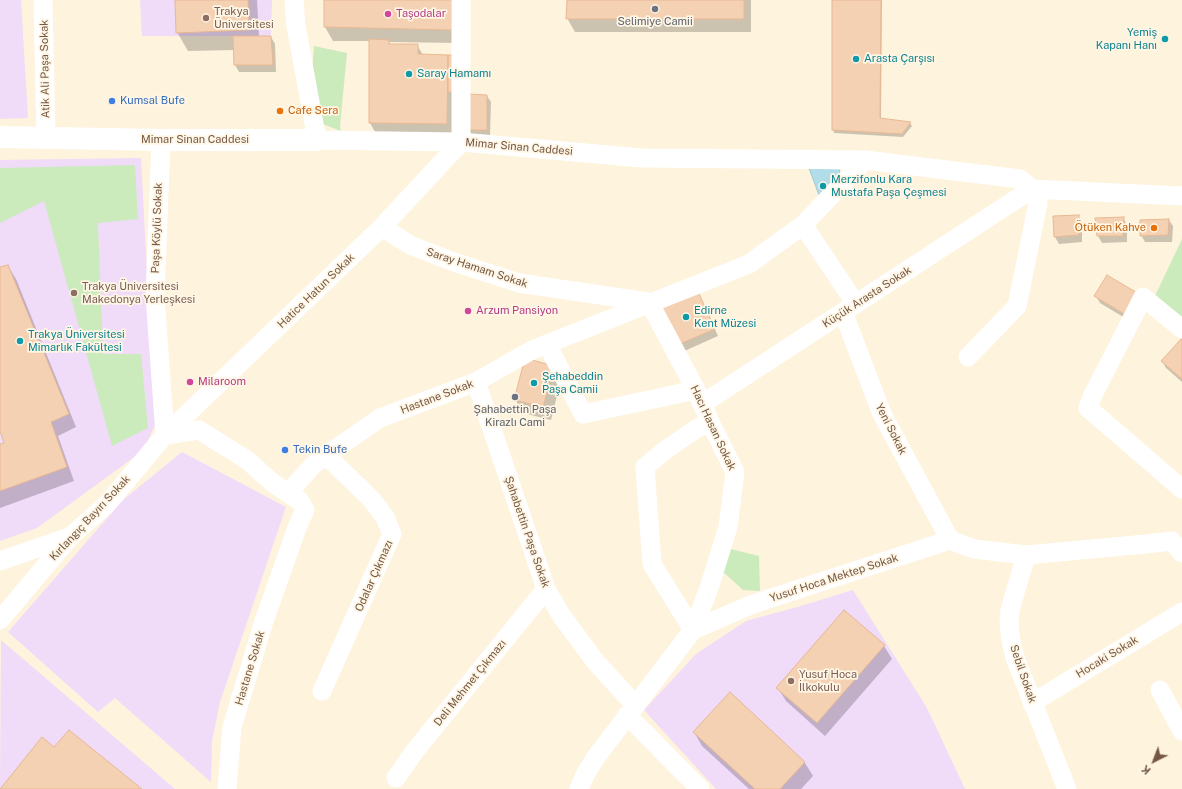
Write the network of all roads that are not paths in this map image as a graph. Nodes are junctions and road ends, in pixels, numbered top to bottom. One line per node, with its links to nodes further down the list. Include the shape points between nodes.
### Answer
1 (43, 0): 5 (street, Atik Ali Paşa Sokak)
2 (294, 0): 7 (street, via 296,26)
3 (461, 0): 8 (street)
4 (0, 137): 5 (street, Mimar Sinan Caddesi)
5 (46, 138): 6 (street, Mimar Sinan Caddesi)
6 (160, 140): 7 (street, Mimar Sinan Caddesi); 22 (street, Paşa Köylü Sokak, via 155,296)
7 (317, 140): 8 (street, Mimar Sinan Caddesi)
8 (461, 142): 9 (street, Mimar Sinan Caddesi, via 642,158); 13 (street, Hatice Hatun Sokak)
9 (865, 160): 10 (street, Mimar Sinan Caddesi, via 1020,179); 12 (street, Hastane Sokak)
10 (1032, 189): 11 (street); 15 (street, Küçük Arasta Sokak); 18 (street, via 1038,203 1016,306)
11 (1182, 196)
12 (803, 225): 14 (street, Hastane Sokak, via 749,264); 15 (street, Yeni Sokak)
13 (382, 227): 14 (street, Saray Hamam Sokak, via 410,245 519,283); 22 (street, Hatice Hatun Sokak)
14 (649, 302): 17 (street, Hastane Sokak); 20 (street, Hacı Hasan Sokak)
15 (849, 308): 20 (street, Küçük Arasta Sokak); 27 (street, Yeni Sokak, via 882,414)
16 (1182, 329): 24 (street, via 1143,297 1088,408)
17 (547, 344): 19 (street, Hastane Sokak); 20 (street, via 583,414)
18 (968, 357)
19 (476, 382): 23 (street, Hastane Sokak, via 380,418); 31 (street, Şahabettin Paşa Sokak)
20 (699, 397): 21 (street, Hacı Hasan Sokak)
21 (710, 422): 34 (street, Hacı Hasan Sokak, via 735,472 728,527); 34 (street, via 664,451 645,467 652,564)
22 (165, 435): 25 (street, via 199,430 247,460); 26 (street, Kırlangıç Bayırı Sokak, via 107,504)
23 (326, 455): 25 (street, Hastane Sokak, via 314,464); 36 (street, Odalar Çıkmazı, via 372,500 386,517 392,534)
24 (1182, 489)
25 (288, 493): 41 (street, Hastane Sokak, via 300,501 305,510 264,621 232,727)
26 (70, 537): 30 (street); 33 (street, Kırlangıç Bayırı Sokak)
27 (950, 540): 29 (street, via 974,549); 34 (street, Yusuf Hoca Mektep Sokak, via 753,604)
28 (1179, 541): 29 (street)
29 (1026, 555): 37 (street, Sebil Sokak, via 1010,610 1009,624 1015,658)
30 (0, 561)
31 (546, 589): 38 (street, Şahabettin Paşa Sokak, via 561,615); 40 (street, Deli Mehmet Çıkmazı, via 414,752)
32 (1182, 612): 37 (street, Hocaki Sokak)
33 (0, 620)
34 (693, 630): 38 (street, Yusuf Hoca Mektep Sokak)
35 (1160, 690): 39 (street)
36 (322, 691)
37 (1032, 703): 44 (street, Sebil Sokak)
38 (631, 710): 42 (street, Yusuf Hoca Mektep Sokak, via 596,757); 43 (street, Şahabettin Paşa Sokak)
39 (1182, 731)
40 (396, 778)
41 (227, 789)
42 (579, 789)
43 (700, 789)
44 (1067, 789)

